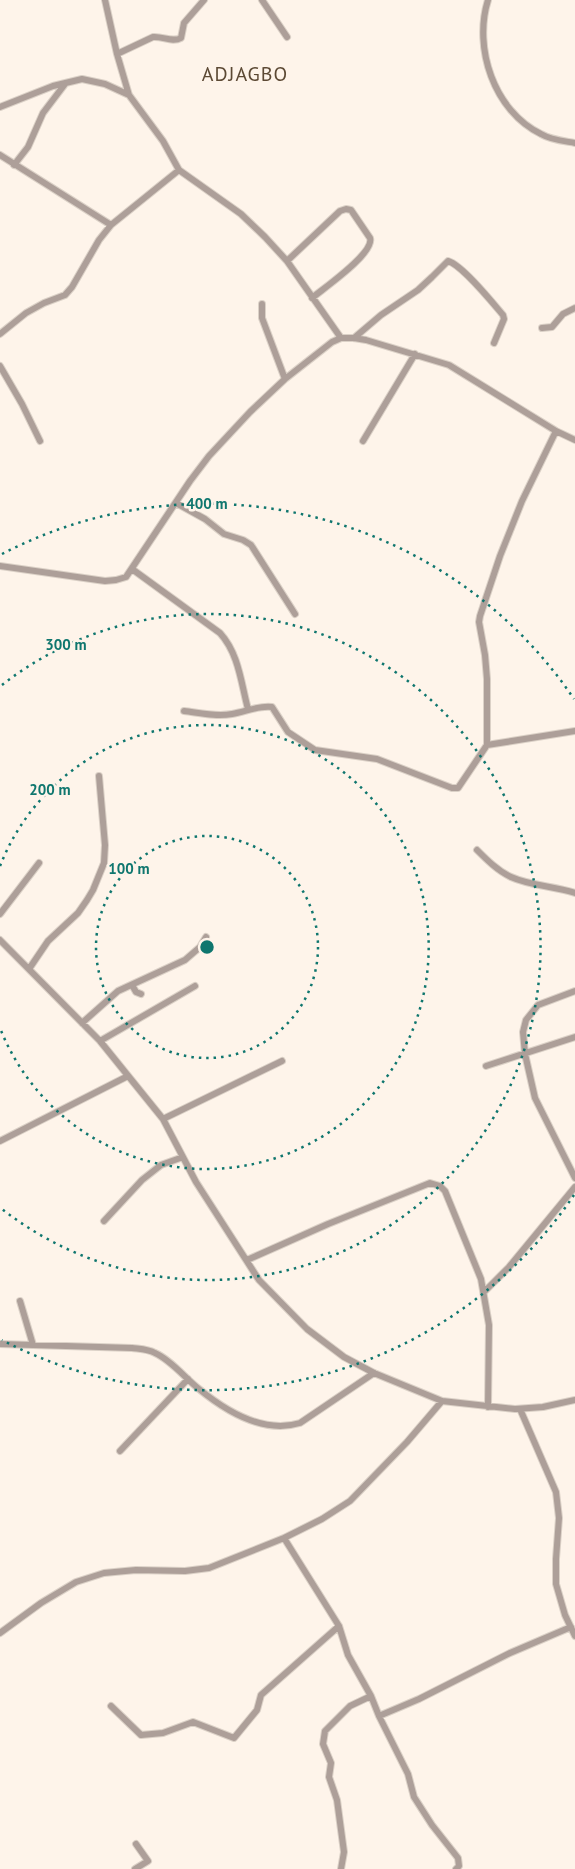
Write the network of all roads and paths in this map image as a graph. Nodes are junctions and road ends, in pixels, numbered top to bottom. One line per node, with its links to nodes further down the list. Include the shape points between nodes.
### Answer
1 (105, 0): 6 (street)
2 (204, 0): 6 (street, via 184,23 181,38 153,37)
3 (262, 0): 5 (street)
4 (488, 0): 10 (street, via 483,18 484,46 500,96 517,116 541,135)
5 (287, 37)
6 (117, 54): 8 (street)
7 (65, 84): 8 (street, via 82,79); 9 (street); 12 (street, via 43,113 28,147)
8 (129, 94): 13 (street, via 163,141)
9 (0, 107)
10 (575, 143)
11 (0, 155): 12 (street)
12 (14, 165): 14 (street)
13 (179, 170): 14 (street); 15 (street, via 241,214)
14 (111, 225): 20 (street, via 65,295 26,313)
15 (287, 261): 16 (street); 16 (street, via 340,211 351,210 370,238 369,247 356,262)
16 (312, 298): 21 (street)
17 (262, 304): 26 (street, via 262,318)
18 (575, 308): 19 (street, via 563,314 552,327)
19 (542, 328)
20 (0, 334)
21 (341, 338): 22 (street); 26 (street, via 321,349)
22 (354, 338): 23 (street, via 448,261 503,315); 24 (street)
23 (494, 344)
24 (414, 354): 27 (street, via 449,365); 30 (street)
25 (0, 366): 29 (street)
26 (285, 378): 31 (street, via 230,433)
27 (556, 431): 28 (street); 38 (street, via 519,508 480,616 487,679)
28 (575, 440)
29 (40, 441)
30 (363, 441)
31 (176, 503): 33 (street); 34 (street, via 224,534 251,545)
32 (0, 566): 33 (street, via 105,581 122,579)
33 (132, 569): 35 (street, via 220,633 229,644 238,666)
34 (295, 614)
35 (248, 710): 36 (street, via 221,715); 38 (street, via 272,707 288,732 315,750 377,759 452,788 460,787)
36 (184, 711)
37 (575, 731): 38 (street)
38 (487, 744)
39 (99, 776): 46 (street, via 104,863 93,890 78,913 48,941)
40 (477, 850): 42 (street, via 510,876)
41 (39, 863): 43 (street)
42 (575, 893)
43 (0, 914)
44 (206, 937): 47 (street, via 185,960)
45 (0, 940): 46 (street)
46 (29, 969): 51 (street)
47 (132, 985): 50 (street); 51 (street, via 118,991)
48 (195, 986): 53 (street)
49 (575, 991): 54 (street, via 538,1005 531,1012 524,1026)
50 (141, 994)
51 (82, 1023): 53 (street)
52 (575, 1037): 54 (street)
53 (100, 1041): 57 (street)
54 (525, 1054): 56 (street); 61 (street, via 535,1098)
55 (282, 1061): 58 (street)
56 (486, 1066)
57 (128, 1076): 58 (street); 59 (street)
58 (163, 1118): 60 (street)
59 (0, 1141)
60 (184, 1157): 63 (street, via 154,1170); 64 (street, via 196,1182)
61 (575, 1178)
62 (575, 1187): 65 (street, via 509,1267)
63 (104, 1221)
64 (247, 1260): 65 (street, via 378,1203 436,1184 444,1191); 69 (street, via 259,1280 307,1330)
65 (484, 1292): 73 (street, via 489,1325)
66 (20, 1302): 68 (street)
67 (0, 1344): 68 (street)
68 (33, 1345): 70 (street, via 149,1351 161,1356)
69 (374, 1374): 70 (street, via 300,1422 287,1426 250,1421 224,1407); 72 (street)
70 (188, 1380): 75 (street)
71 (575, 1400): 74 (street)
72 (442, 1401): 73 (street); 76 (street, via 350,1501)
73 (488, 1407): 74 (street)
74 (520, 1408): 78 (street, via 559,1504 556,1584)
75 (120, 1451)
76 (284, 1538): 77 (street); 79 (street, via 209,1568 104,1573 76,1582)
77 (339, 1626): 81 (street, via 348,1655); 82 (street, via 261,1695 257,1710 234,1738 192,1722 163,1732 141,1735)
78 (571, 1627): 80 (street); 83 (street)
79 (0, 1633)
80 (575, 1636)
81 (371, 1696): 83 (street); 86 (street, via 350,1706 325,1731 323,1744 331,1763 329,1777 344,1852)
82 (111, 1706)
83 (379, 1716): 87 (street, via 408,1774 414,1797 458,1858)
84 (136, 1844): 85 (street, via 148,1861)
85 (135, 1869)
86 (341, 1869)
87 (456, 1869)

